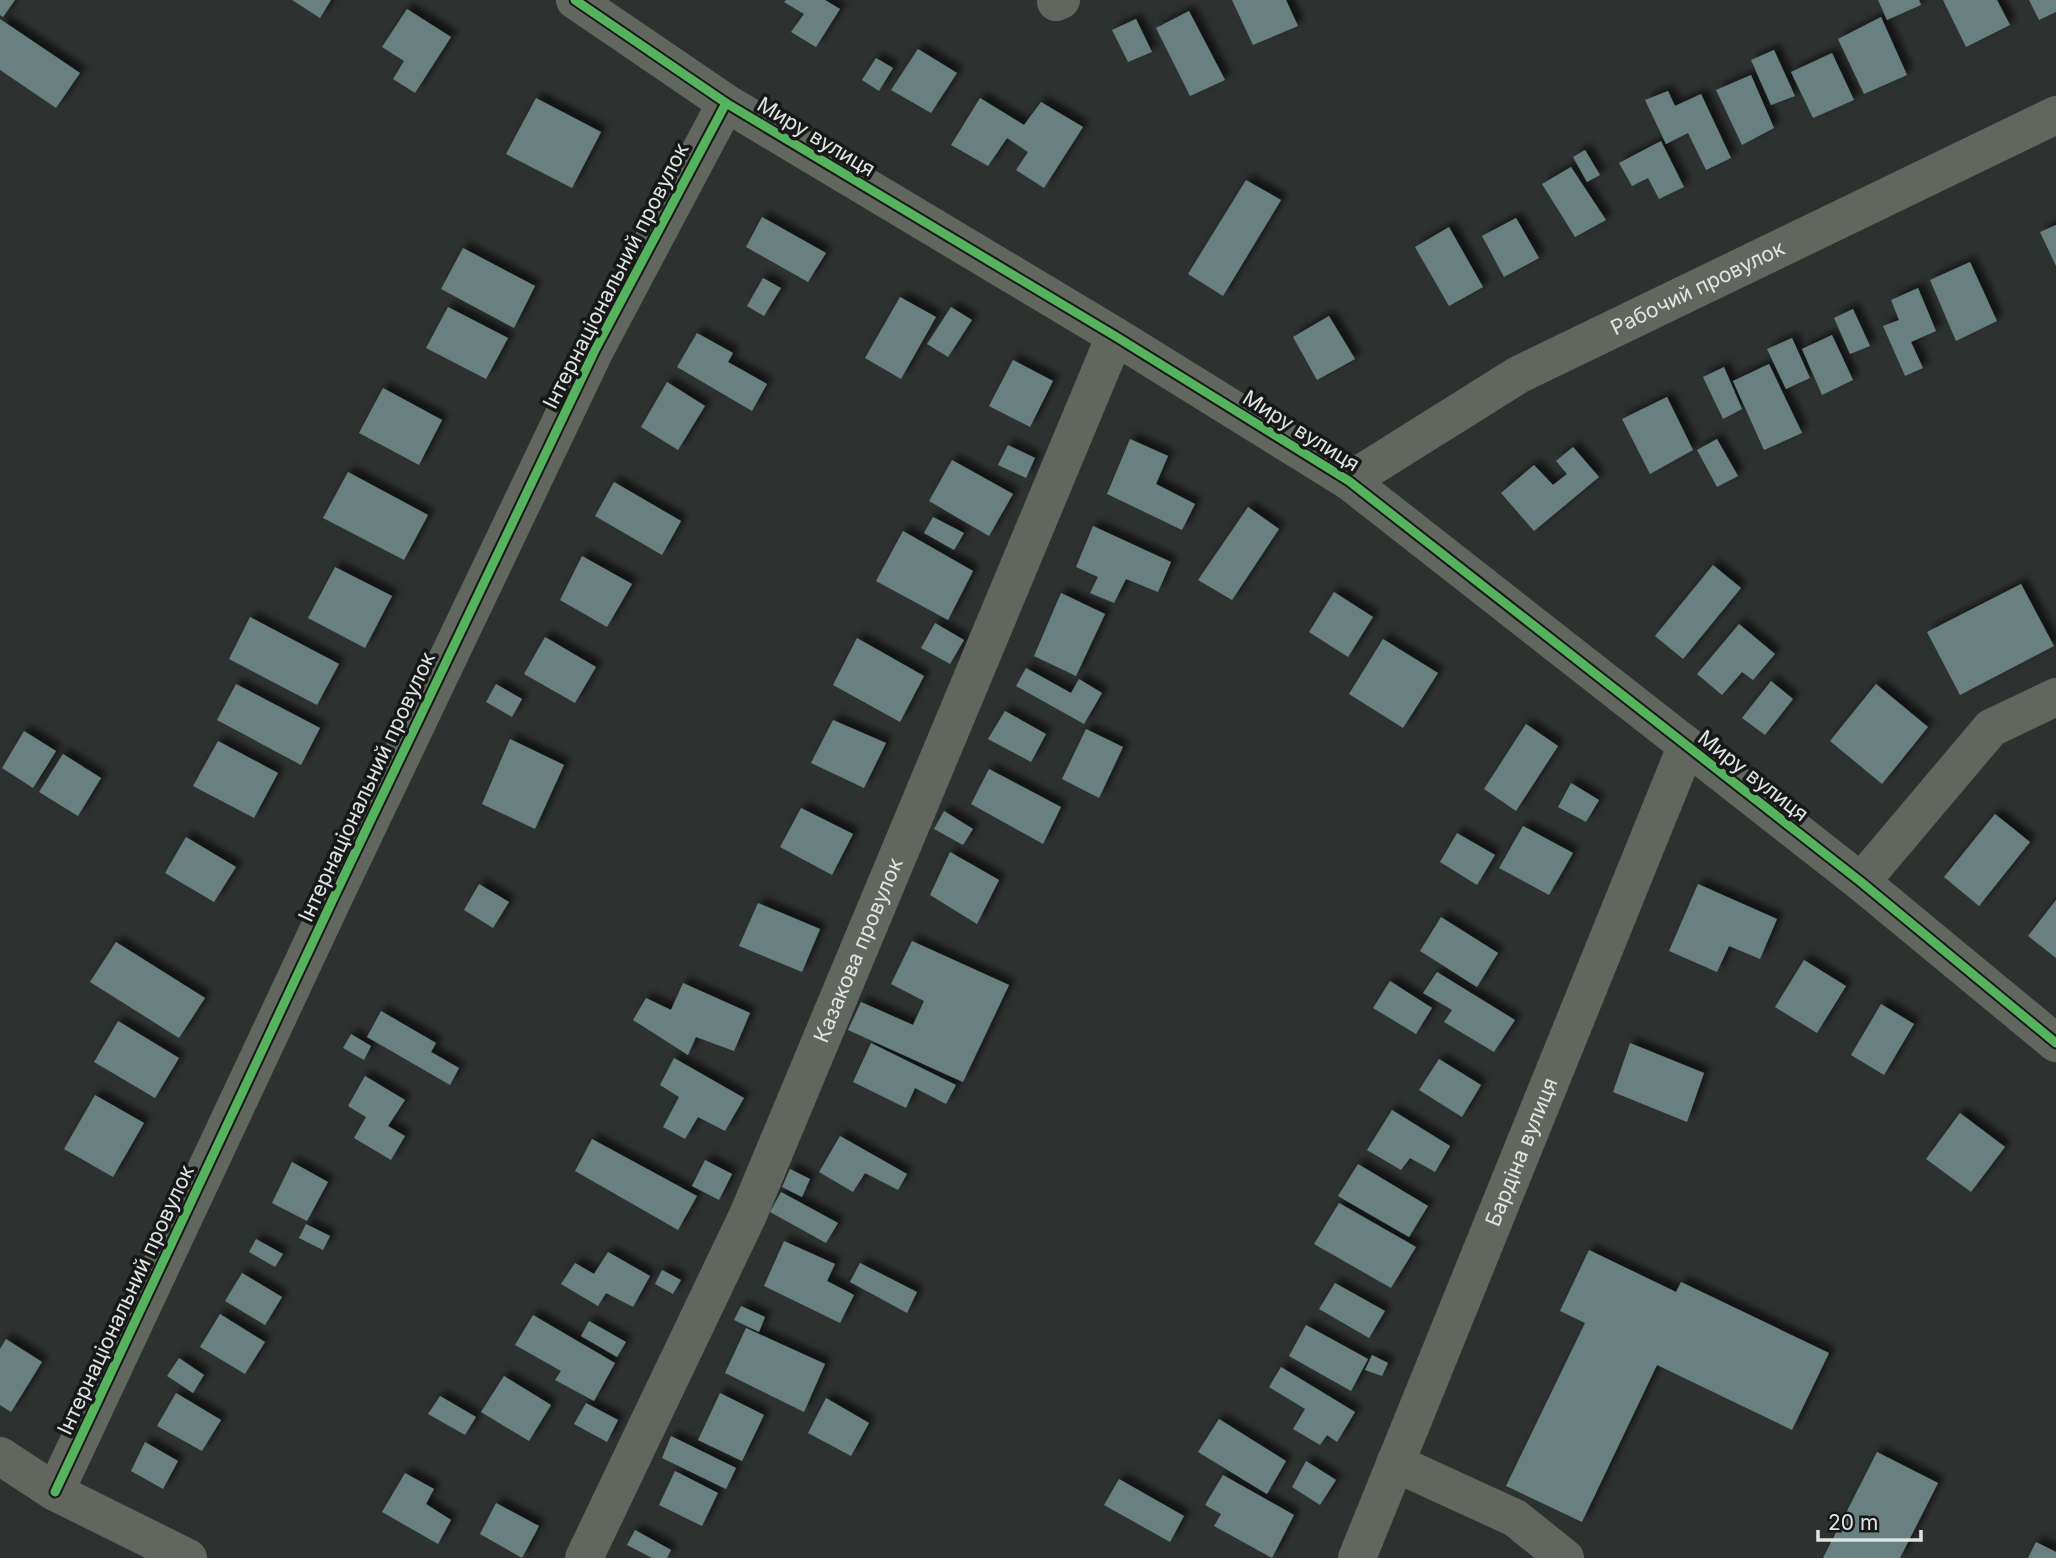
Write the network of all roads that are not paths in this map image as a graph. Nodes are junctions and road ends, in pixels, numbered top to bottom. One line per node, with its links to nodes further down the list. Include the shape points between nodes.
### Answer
1 (575, 0): 2 (street, Миру вулиця)
2 (726, 103): 4 (street, Миру вулиця); 12 (street, Інтернаціональний провулок, via 595,350)
3 (2056, 115): 5 (street, Рабочий провулок, via 1518,374)
4 (1115, 336): 5 (street, Миру вулиця); 14 (street, Казакова провулок, via 748,1215)
5 (1349, 481): 7 (street, Миру вулиця)
6 (2056, 697): 8 (street, via 1991,728)
7 (1686, 747): 8 (street, Миру вулиця); 11 (street, Бардіна вулиця)
8 (1861, 882): 9 (street, Миру вулиця)
9 (2056, 1043)
10 (0, 1456): 12 (street)
11 (1395, 1463): 15 (street, Бардіна вулиця); 16 (street, via 1515,1518)
12 (55, 1492): 13 (street)
13 (188, 1558)
14 (584, 1558)
15 (1357, 1558)
16 (1565, 1558)

